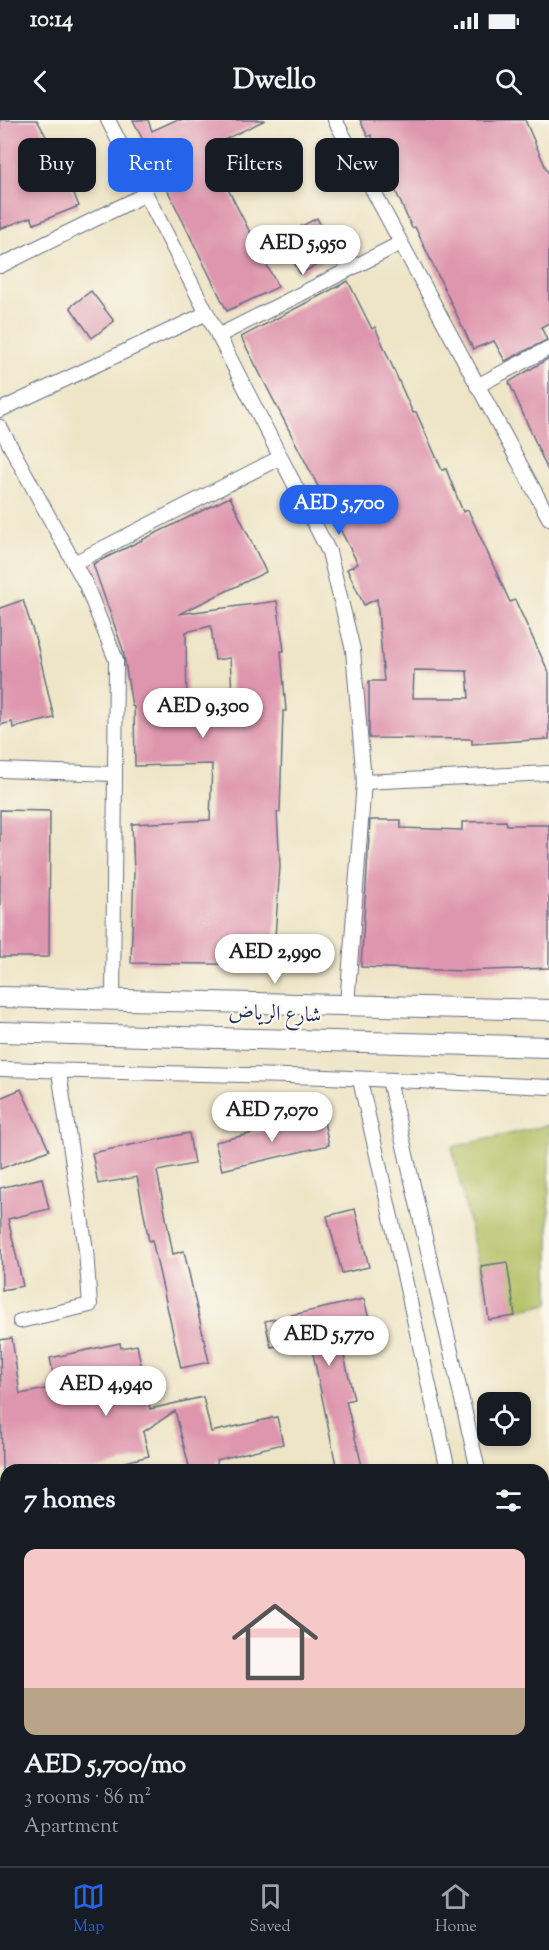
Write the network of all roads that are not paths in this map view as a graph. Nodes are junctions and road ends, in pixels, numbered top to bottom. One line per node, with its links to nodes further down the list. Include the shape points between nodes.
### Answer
1 (108, 120): 3 (street)
2 (335, 120): 4 (street)
3 (146, 194): 5 (street); 6 (street)
4 (401, 243): 7 (street); 9 (street)
5 (0, 267)
6 (207, 313): 7 (street); 10 (street)
7 (218, 336): 12 (street)
8 (549, 348): 9 (street)
9 (477, 386): 13 (street)
10 (0, 410)
11 (0, 427): 14 (street)
12 (280, 457): 14 (street); 18 (street, via 332,563 353,650)
13 (549, 518)
14 (74, 563): 17 (street, via 116,660)
15 (0, 770): 17 (street)
16 (549, 773): 18 (street)
17 (115, 774): 20 (street)
18 (364, 782): 21 (street)
19 (0, 997): 20 (main road, شارع الرياض)
20 (113, 1000): 21 (main road, شارع الرياض)
21 (347, 1005): 22 (main road, شارع الرياض)
22 (549, 1010)
23 (0, 1032): 24 (main road, شارع الرياض)
24 (549, 1047)
25 (0, 1069): 26 (street)
26 (59, 1072): 27 (street); 30 (street, via 86,1250 90,1305)
27 (360, 1080): 28 (street); 31 (street)
28 (389, 1080): 29 (street); 32 (street)
29 (549, 1087)
30 (20, 1321)
31 (447, 1464)
32 (477, 1464)

